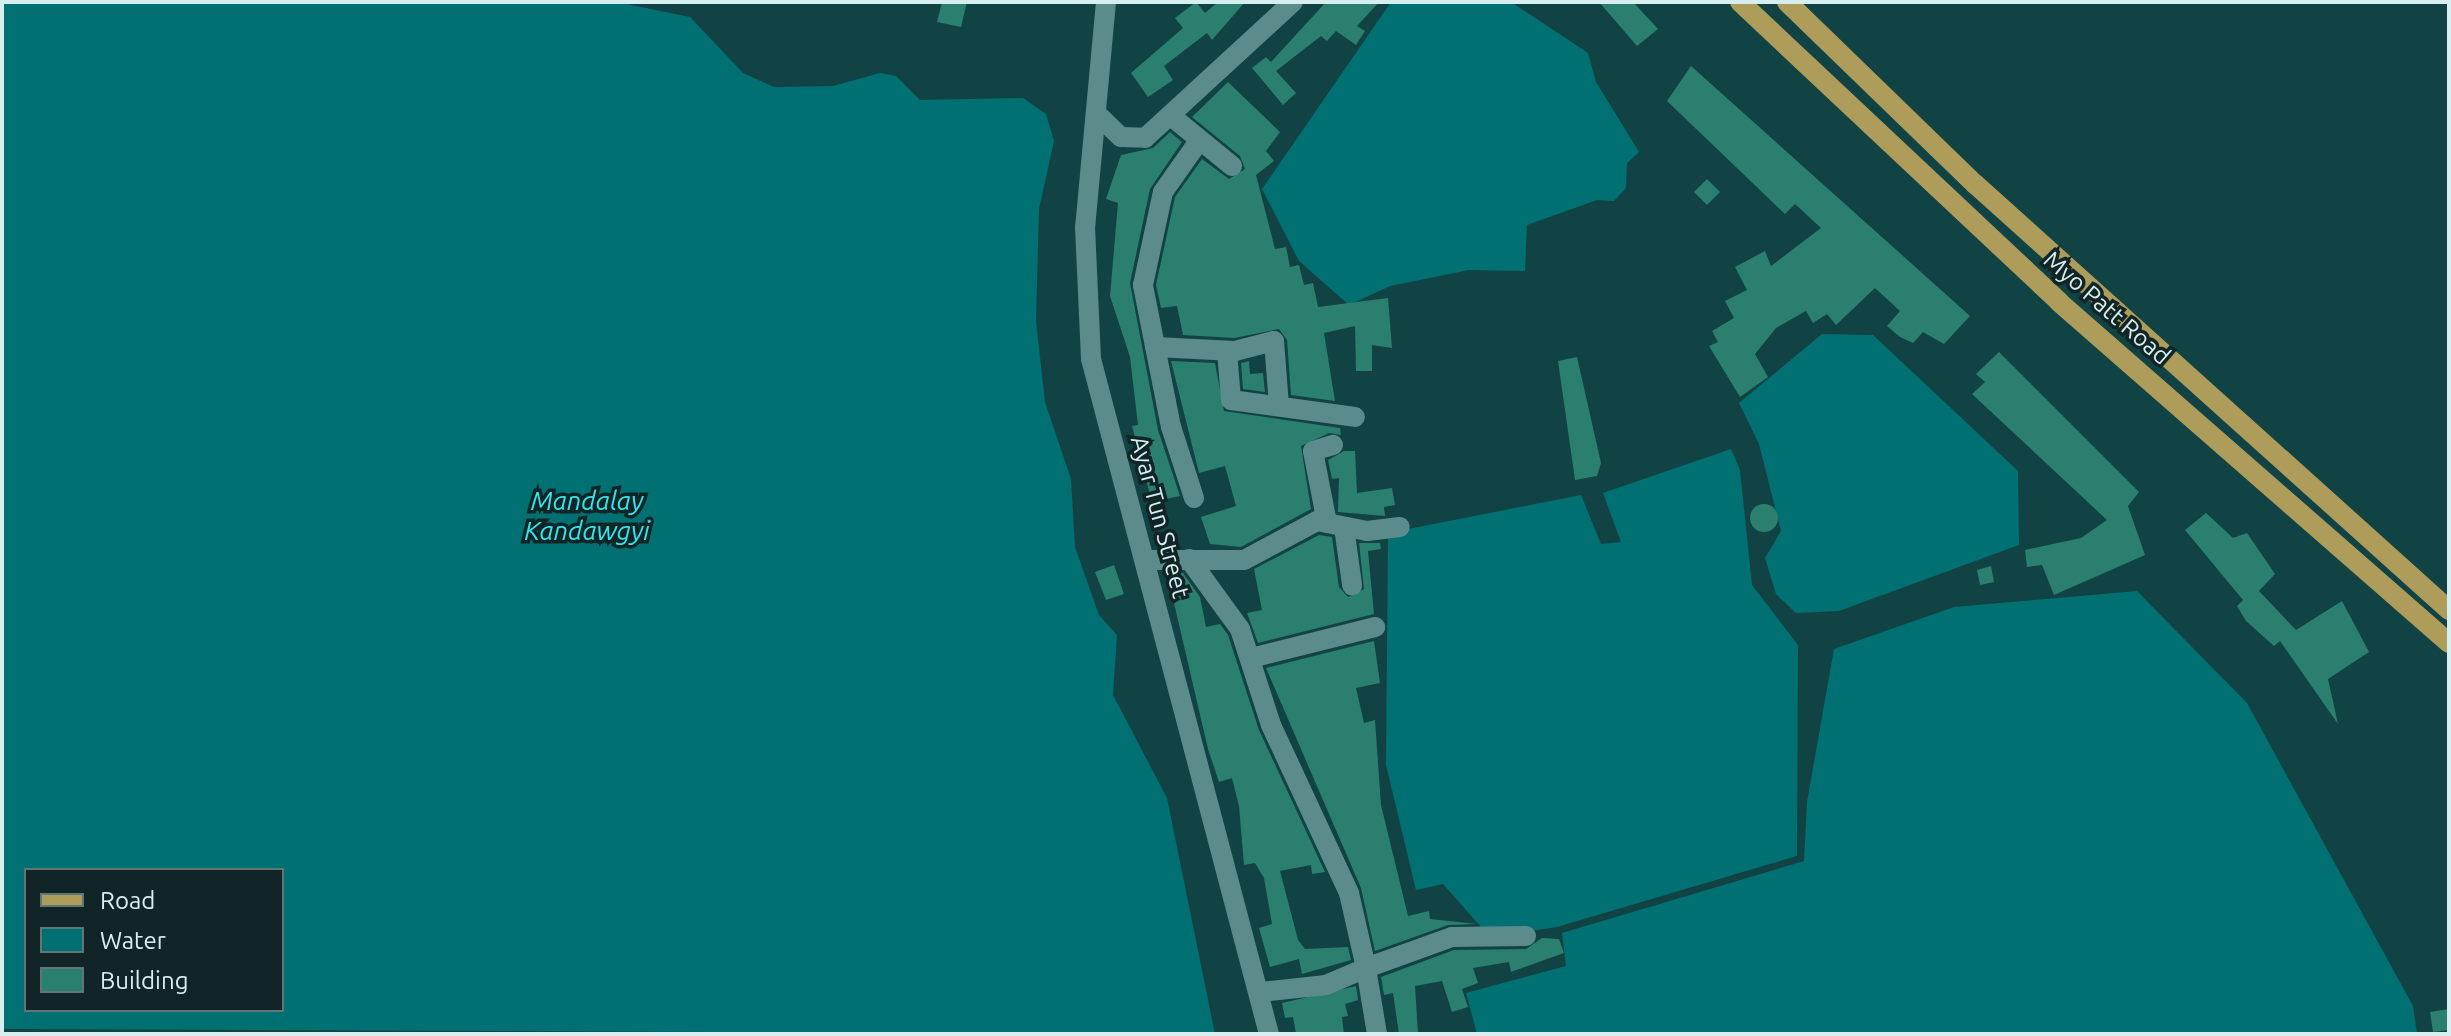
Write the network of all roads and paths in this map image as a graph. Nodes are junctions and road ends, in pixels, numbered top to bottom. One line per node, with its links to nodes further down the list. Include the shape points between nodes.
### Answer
1 (1106, 2): 6 (street, Ayar Tun Street)
2 (1293, 2): 5 (street)
3 (1740, 2): 10 (main road, Myo Patt Road)
4 (1787, 2): 9 (main road, Myo Patt Road)
5 (1171, 116): 6 (street, via 1139,140 1121,137); 7 (street)
6 (1100, 117): 20 (street, Ayar Tun Street, via 1085,227 1091,359)
7 (1199, 141): 8 (street); 11 (street, via 1163,192 1150,235 1143,285)
8 (1232, 166)
9 (1975, 184): 10 (main road); 21 (main road, Myo Patt Road)
10 (1954, 203): 23 (main road, Myo Patt Road)
11 (1155, 347): 12 (street); 16 (street)
12 (1227, 351): 13 (street, via 1231,400); 13 (street, via 1274,341)
13 (1279, 406): 14 (street)
14 (1355, 417)
15 (1333, 445): 17 (street, via 1313,451)
16 (1194, 498)
17 (1336, 525): 18 (street); 19 (street, via 1296,526 1244,560); 22 (street)
18 (1400, 527)
19 (1189, 559): 20 (street); 27 (street, via 1235,619)
20 (1145, 560): 30 (street, Ayar Tun Street)
21 (2403, 570): 23 (main road); 24 (main road, Myo Patt Road)
22 (1352, 585)
23 (2389, 586): 26 (main road, Myo Patt Road)
24 (2449, 610)
25 (1375, 627): 27 (street)
26 (2449, 643)
27 (1251, 658): 29 (street, via 1271,725 1349,893)
28 (1526, 936): 29 (street, via 1452,937)
29 (1366, 968): 30 (street, via 1326,985); 32 (street)
30 (1260, 992): 31 (street, Ayar Tun Street)
31 (1269, 1034)
32 (1377, 1034)

